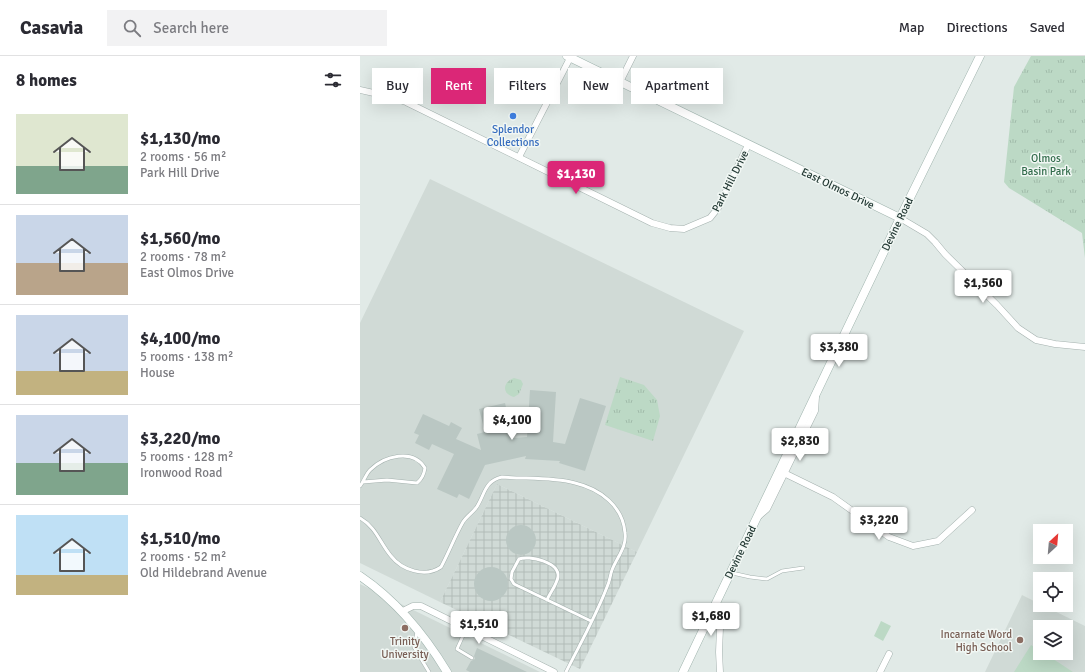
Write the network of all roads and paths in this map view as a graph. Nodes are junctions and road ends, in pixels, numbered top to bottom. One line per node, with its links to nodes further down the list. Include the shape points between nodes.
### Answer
1 (633, 56): 5 (street)
2 (980, 56): 10 (street, Devine Road)
3 (568, 57): 4 (street, East Olmos Drive); 9 (street)
4 (591, 68)
5 (623, 76)
6 (623, 83): 8 (street, East Olmos Drive)
7 (360, 90): 9 (street, Park Hill Drive, via 406,102)
8 (748, 145): 9 (street, Park Hill Drive, via 718,208 710,218 684,229 652,223); 10 (street, East Olmos Drive)
9 (519, 157)
10 (900, 218): 11 (street, East Olmos Drive, via 927,234 1018,328 1036,340); 12 (street, Devine Road)
11 (1085, 347)
12 (816, 392): 13 (street, Devine Road, via 815,410); 18 (street, Devine Road)
13 (784, 473): 16 (street, via 833,497 889,537 913,546 938,541); 18 (street, Devine Road, via 767,509)
14 (363, 482): 14 (lane, via 387,480 417,483 421,480 425,468 417,459 410,457 387,459 368,471); 15 (lane)
15 (360, 486)
16 (972, 510)
17 (360, 518): 25 (lane, via 369,525 399,564 413,571 427,572 441,567 463,522 475,510 487,486 496,478 565,481 595,491 612,502 619,511 626,534 623,548)
18 (756, 518): 20 (street, Devine Road)
19 (803, 568): 20 (lane, via 782,571 764,579)
20 (731, 572): 23 (street, Devine Road)
21 (360, 576): 24 (street)
22 (547, 600): 22 (lane, via 514,584 512,572 519,559 539,559 554,566 558,576); 25 (lane)
23 (717, 601): 34 (street, Devine Road); 35 (street)
24 (403, 611): 26 (street); 27 (street, via 413,606 421,606)
25 (591, 621): 33 (lane)
26 (418, 628): 30 (lane, via 414,647); 31 (street)
27 (466, 628): 29 (lane, via 457,649); 32 (street)
28 (889, 654): 36 (street)
29 (472, 658)
30 (429, 672)
31 (447, 672)
32 (554, 672)
33 (566, 672)
34 (683, 672)
35 (720, 672)
36 (880, 672)

